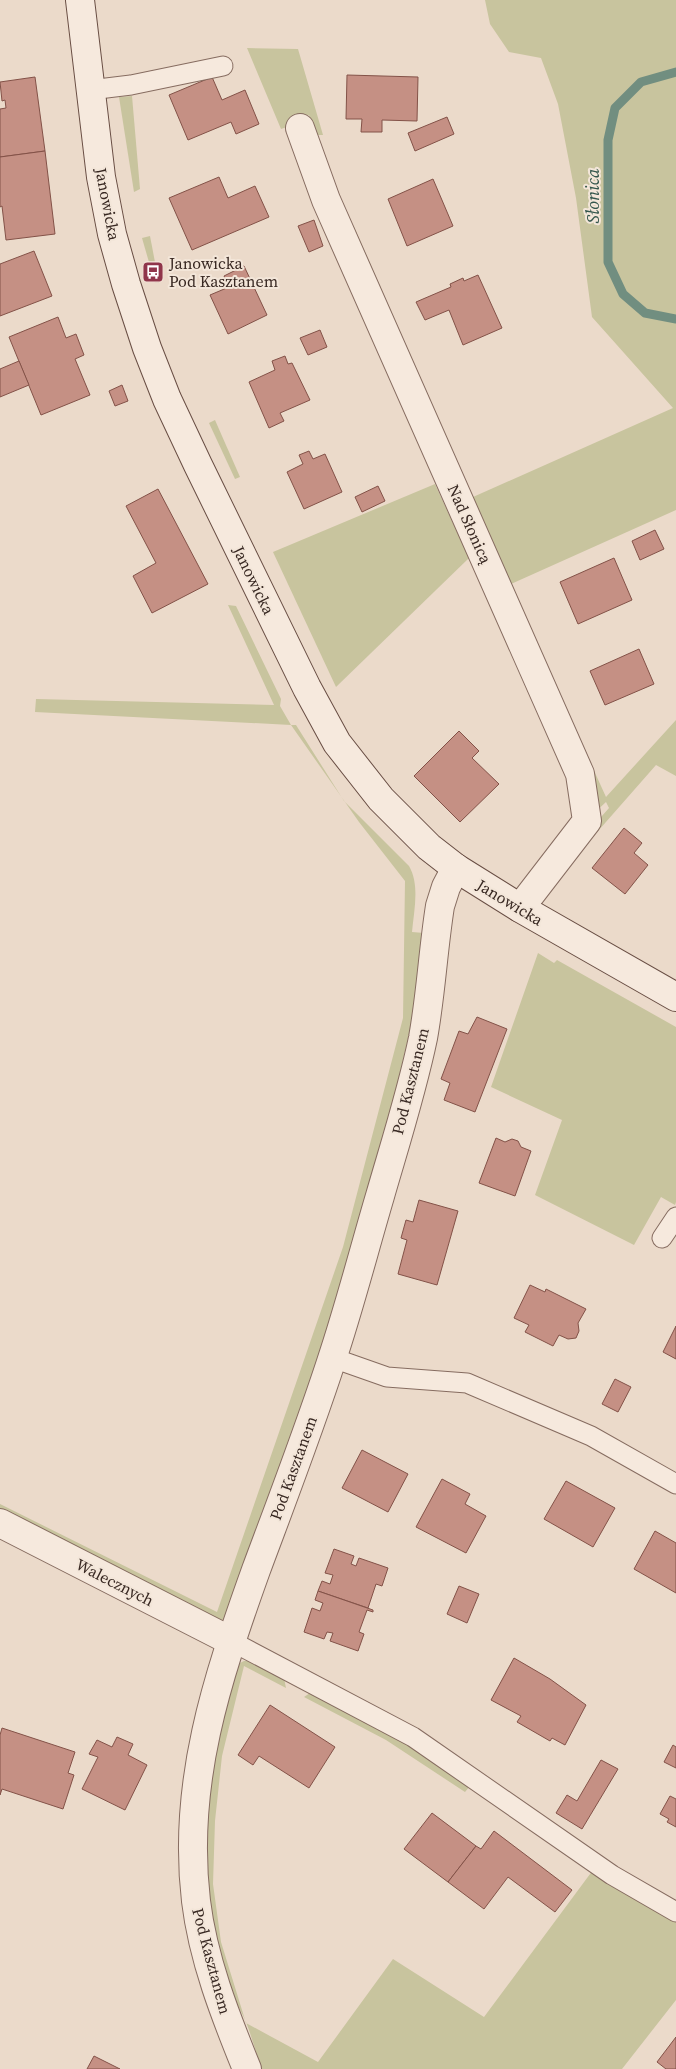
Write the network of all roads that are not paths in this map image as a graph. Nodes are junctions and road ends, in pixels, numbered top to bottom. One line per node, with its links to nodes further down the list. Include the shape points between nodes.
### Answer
1 (80, 0): 3 (street, Janowicka)
2 (223, 66): 3 (lane)
3 (90, 90): 5 (street, Janowicka, via 101,177 126,284 150,356 198,465 337,743 386,805)
4 (300, 128): 6 (street, Nad Słonicą, via 326,200 580,774 587,821)
5 (456, 868): 6 (street, Janowicka); 10 (street, Pod Kasztanem, via 440,906 429,1000 418,1058)
6 (520, 908): 7 (street, Janowicka)
7 (676, 997)
8 (676, 1217): 9 (lane)
9 (662, 1238)
10 (333, 1358): 11 (lane, via 387,1377 467,1383 591,1436); 13 (street, Pod Kasztanem)
11 (676, 1484)
12 (0, 1523): 13 (street, Walecznych)
13 (231, 1641): 14 (lane, via 412,1737 612,1874); 15 (street, Pod Kasztanem, via 206,1727 196,1804 194,1854 196,1902 204,1942)
14 (676, 1912)
15 (247, 2069)

